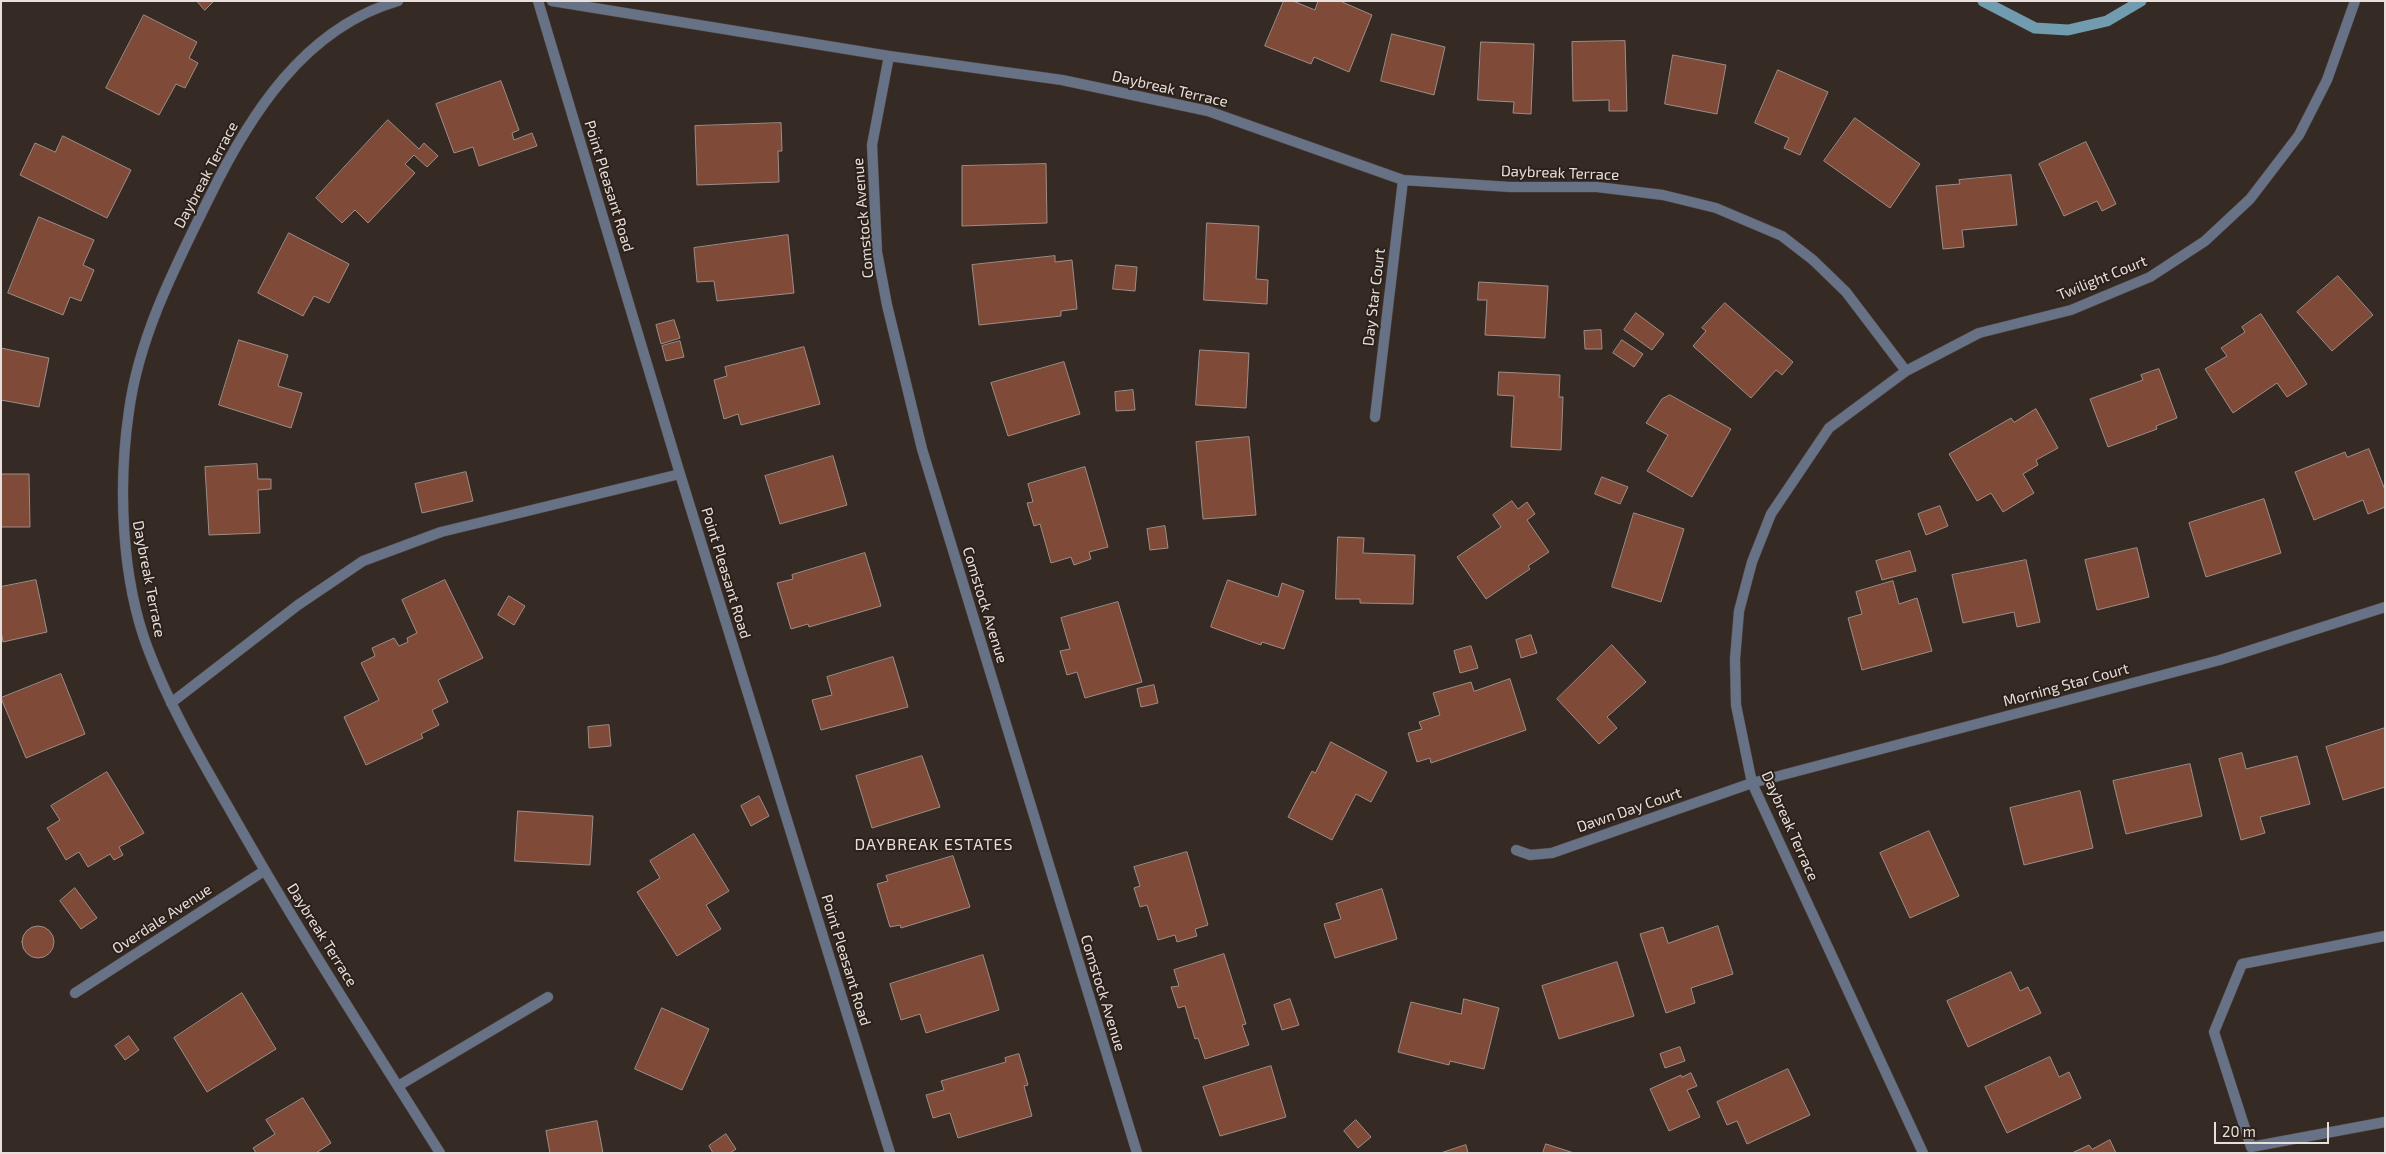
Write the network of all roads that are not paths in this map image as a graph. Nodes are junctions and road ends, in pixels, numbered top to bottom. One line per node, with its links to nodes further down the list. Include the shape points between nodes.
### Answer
1 (398, 1): 11 (street, Daybreak Terrace, via 360,16 329,34 285,77 263,105 218,181 174,270 138,365 129,409 122,511 128,563 147,647)
2 (538, 1): 9 (street, Point Pleasant Road)
3 (552, 1): 5 (street, Daybreak Terrace)
4 (2355, 1): 7 (street, Twilight Court, via 2328,80 2299,135 2250,199 2205,241 2150,277 2071,310 1979,333)
5 (889, 56): 6 (street, Daybreak Terrace, via 1062,80 1208,111); 23 (street, Comstock Avenue, via 872,145 877,252 887,305 922,449)
6 (1403, 180): 7 (street, Daybreak Terrace, via 1597,187 1663,195 1716,208 1782,236 1813,260 1846,292); 8 (street, Day Star Court)
7 (1906, 371): 12 (street, Daybreak Terrace, via 1829,428 1772,514 1752,562 1739,612 1734,659 1736,705)
8 (1375, 417)
9 (680, 474): 11 (street, via 441,532 363,561 298,605); 22 (street, Point Pleasant Road)
10 (2385, 608): 12 (street, Morning Star Court, via 2220,660)
11 (171, 703): 14 (street, Daybreak Terrace)
12 (1752, 783): 13 (street, Dawn Day Court, via 1552,853 1530,854); 20 (street, Daybreak Terrace)
13 (1516, 850)
14 (264, 871): 16 (street, Overdale Avenue); 18 (street, Daybreak Terrace)
15 (2385, 936): 19 (street, via 2242,964 2214,1032 2251,1147)
16 (75, 993)
17 (548, 997): 18 (street)
18 (398, 1086): 21 (street, Daybreak Terrace)
19 (2385, 1122)
20 (1920, 1152)
21 (440, 1153)
22 (890, 1153)
23 (1137, 1153)

